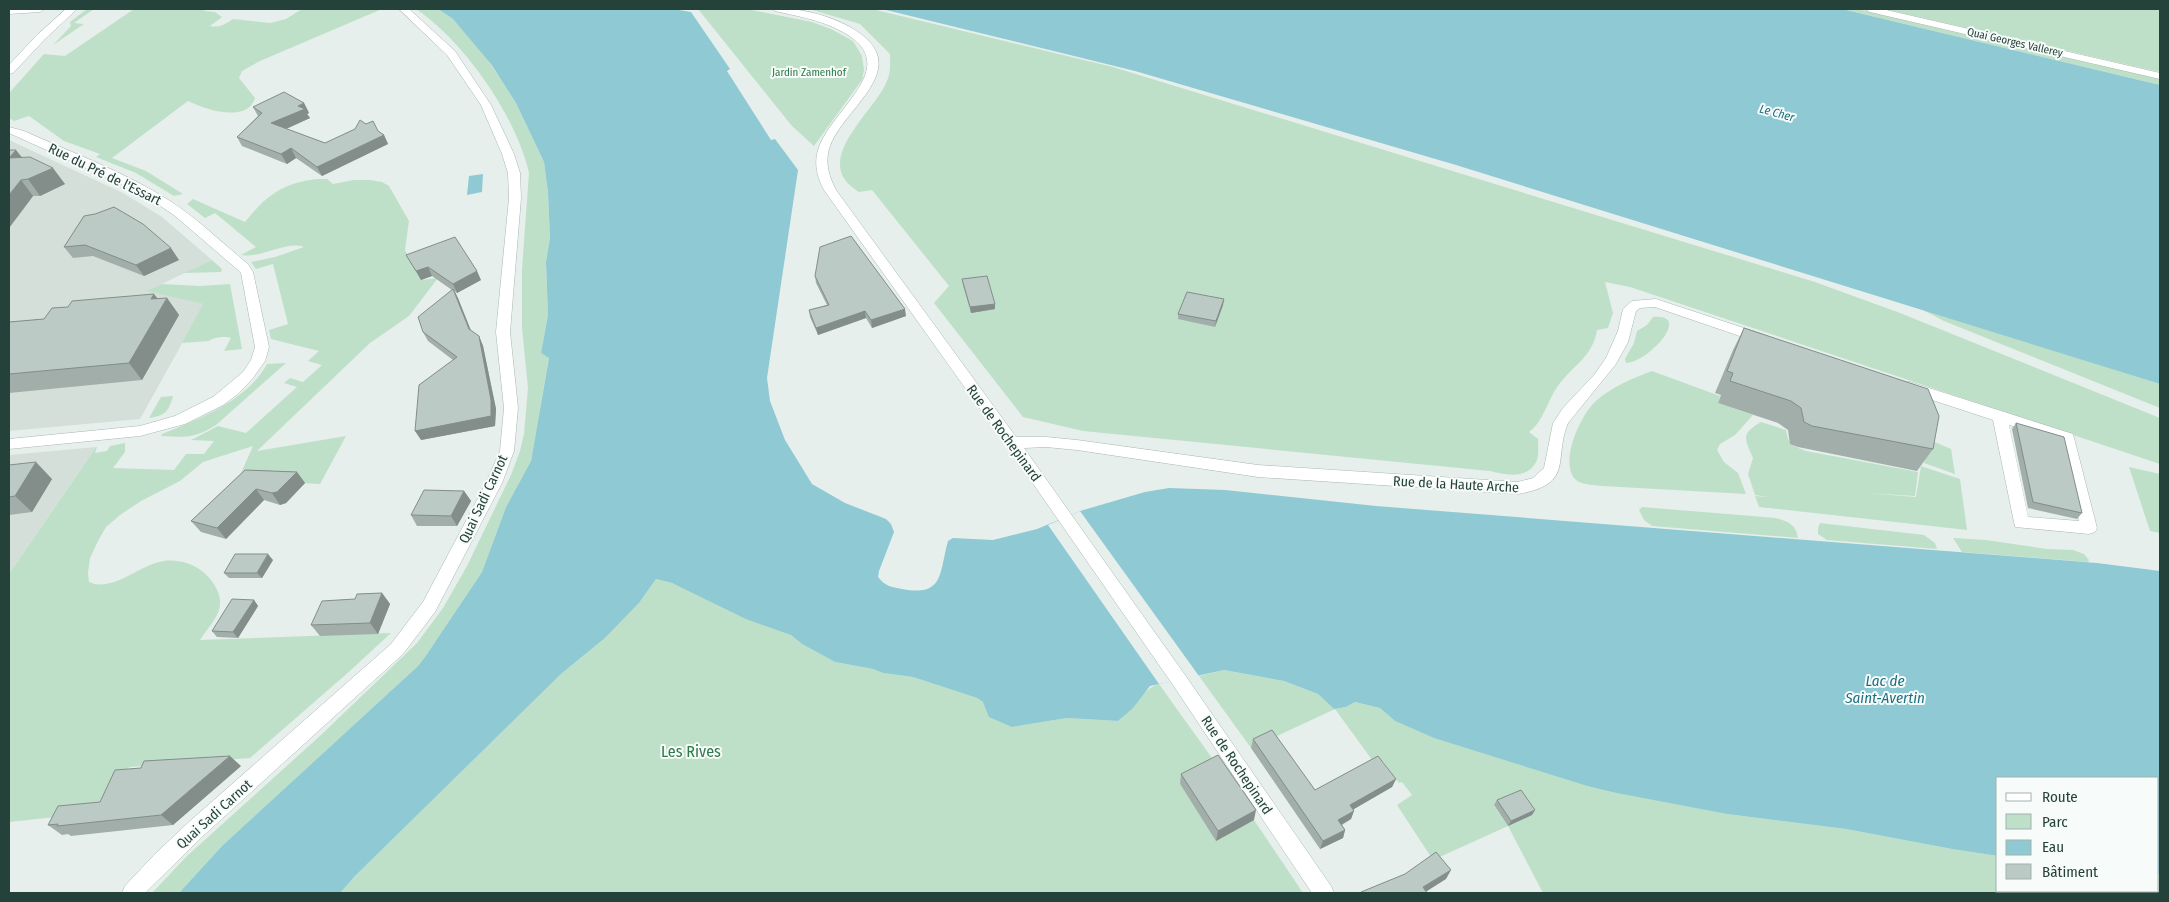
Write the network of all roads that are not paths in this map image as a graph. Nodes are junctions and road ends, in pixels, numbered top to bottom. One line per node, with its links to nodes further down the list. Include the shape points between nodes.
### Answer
1 (40, 9): 6 (street)
2 (72, 9): 7 (street)
3 (404, 9): 15 (street, Quai Sadi Carnot, via 451,53 486,104 514,173 503,332 511,408 507,451 469,532 413,630 379,666 190,835)
4 (778, 9): 13 (street, Rue de Rochepinard, via 841,26 868,47 873,62 870,80 827,140 821,160 824,178 838,203)
5 (1870, 9): 8 (street, Quai Georges Vallerey)
6 (9, 11)
7 (9, 71)
8 (2160, 76)
9 (9, 130): 14 (street, Rue du Pré de l'Essart, via 121,179 163,202 243,267 247,272 262,348 248,375 218,401 180,420 140,431)
10 (1776, 343): 13 (street, Rue de la Haute Arche, via 1656,303 1638,304 1630,309 1624,340 1614,358 1570,407 1558,430 1556,453 1549,474 1535,486 1518,488 1258,471 1046,442)
11 (1898, 383): 12 (street)
12 (2000, 417): 12 (street, via 2020,523 2089,528 2068,438)
13 (1011, 443): 16 (street, Rue de Rochepinard)
14 (9, 444)
15 (132, 893)
16 (1324, 893)

